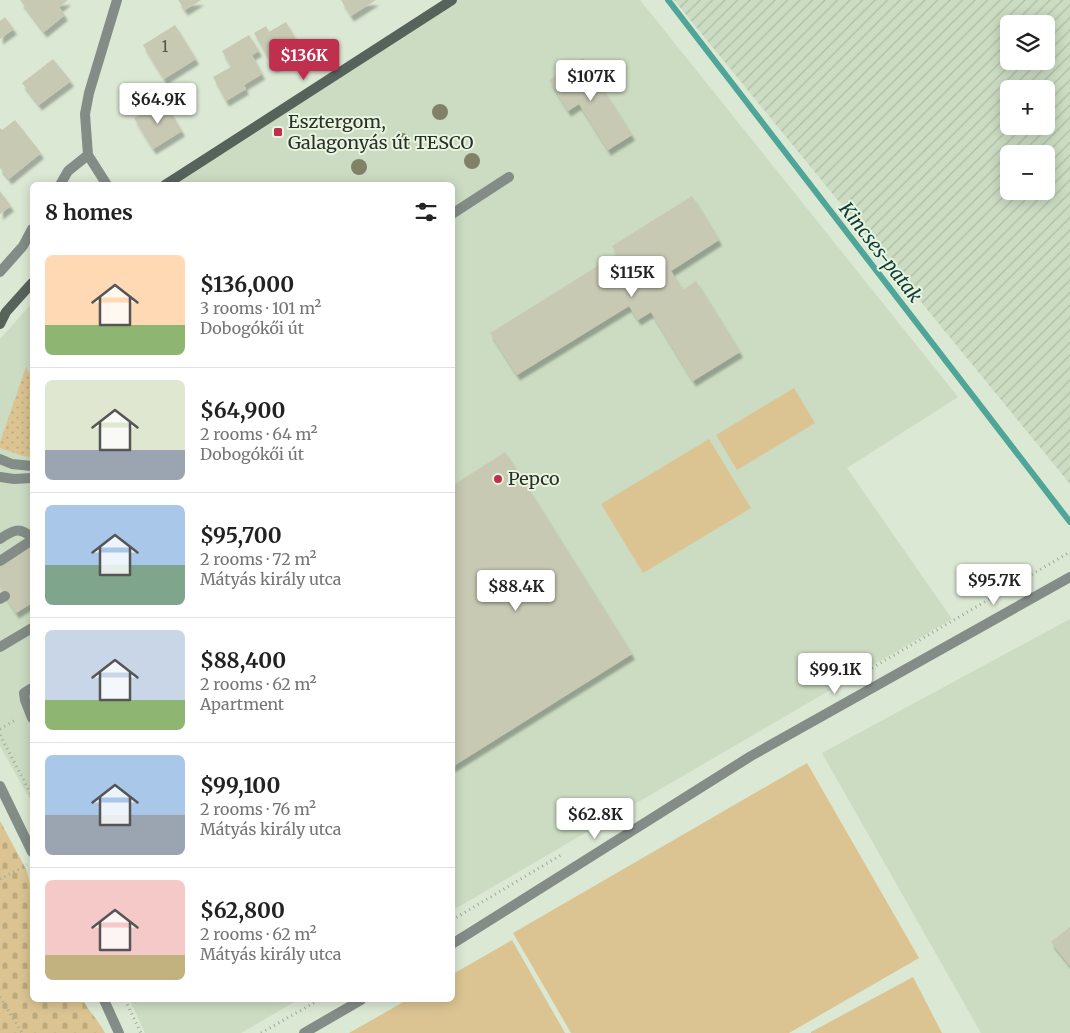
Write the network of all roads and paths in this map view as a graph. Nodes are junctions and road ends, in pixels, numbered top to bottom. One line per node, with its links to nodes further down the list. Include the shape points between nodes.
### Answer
1 (117, 0): 3 (street, via 85,114)
2 (452, 0): 7 (main road)
3 (88, 155): 5 (street, via 68,171); 6 (street)
4 (509, 177): 8 (street)
5 (62, 182)
6 (105, 182)
7 (170, 182)
8 (455, 212)
9 (30, 232): 10 (street)
10 (0, 272)
11 (30, 285): 12 (main road)
12 (3, 314): 13 (main road)
13 (0, 324)
14 (0, 459): 15 (street)
15 (30, 466)
16 (0, 477): 17 (street)
17 (30, 478)
18 (30, 537): 19 (street, via 25,531 18,530)
19 (0, 539)
20 (30, 540): 21 (street)
21 (0, 560)
22 (1070, 577): 33 (street, via 751,756)
23 (30, 629): 24 (street)
24 (1, 644)
25 (30, 689): 26 (street, via 24,693)
26 (30, 713)
27 (0, 735): 29 (path)
28 (0, 786): 30 (street)
29 (30, 792)
30 (30, 848)
31 (30, 864): 32 (path)
32 (0, 879)
33 (455, 942)
34 (0, 997): 39 (path)
35 (105, 1002): 40 (street)
36 (126, 1002): 41 (path)
37 (315, 1002): 42 (path)
38 (357, 1002): 43 (street)
39 (22, 1033)
40 (119, 1033)
41 (141, 1033)
42 (261, 1033)
43 (304, 1033)

